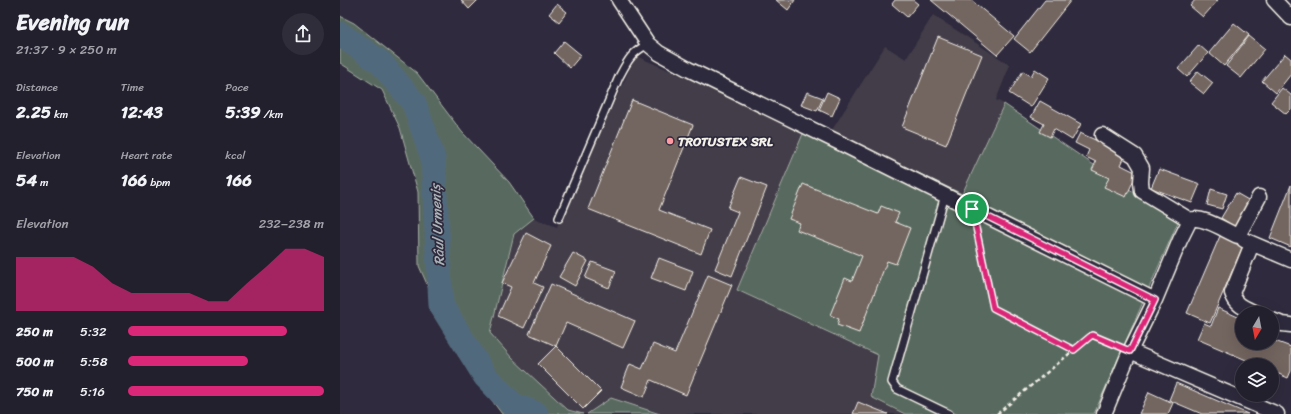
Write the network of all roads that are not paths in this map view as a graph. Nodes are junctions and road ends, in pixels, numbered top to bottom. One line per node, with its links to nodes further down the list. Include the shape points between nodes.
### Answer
1 (619, 0): 4 (street)
2 (1274, 0): 3 (street)
3 (1291, 18)
4 (648, 44): 6 (street, via 688,69); 8 (lane, via 635,51 619,76)
5 (1102, 135): 9 (street, via 1135,156 1142,168 1142,191)
6 (945, 195): 13 (street); 18 (lane, via 892,382 897,389)
7 (1259, 197): 10 (street)
8 (558, 218)
9 (1190, 220): 10 (street, via 1202,219); 13 (street)
10 (1238, 236): 11 (street)
11 (1252, 244): 12 (street); 14 (street, via 1232,293 1234,300)
12 (1291, 260)
13 (1155, 300): 17 (street)
14 (1241, 306)
15 (1279, 323): 16 (street)
16 (1291, 325)
17 (1130, 351): 19 (street); 20 (street)
18 (949, 414)
19 (1104, 414)
20 (1277, 414)

